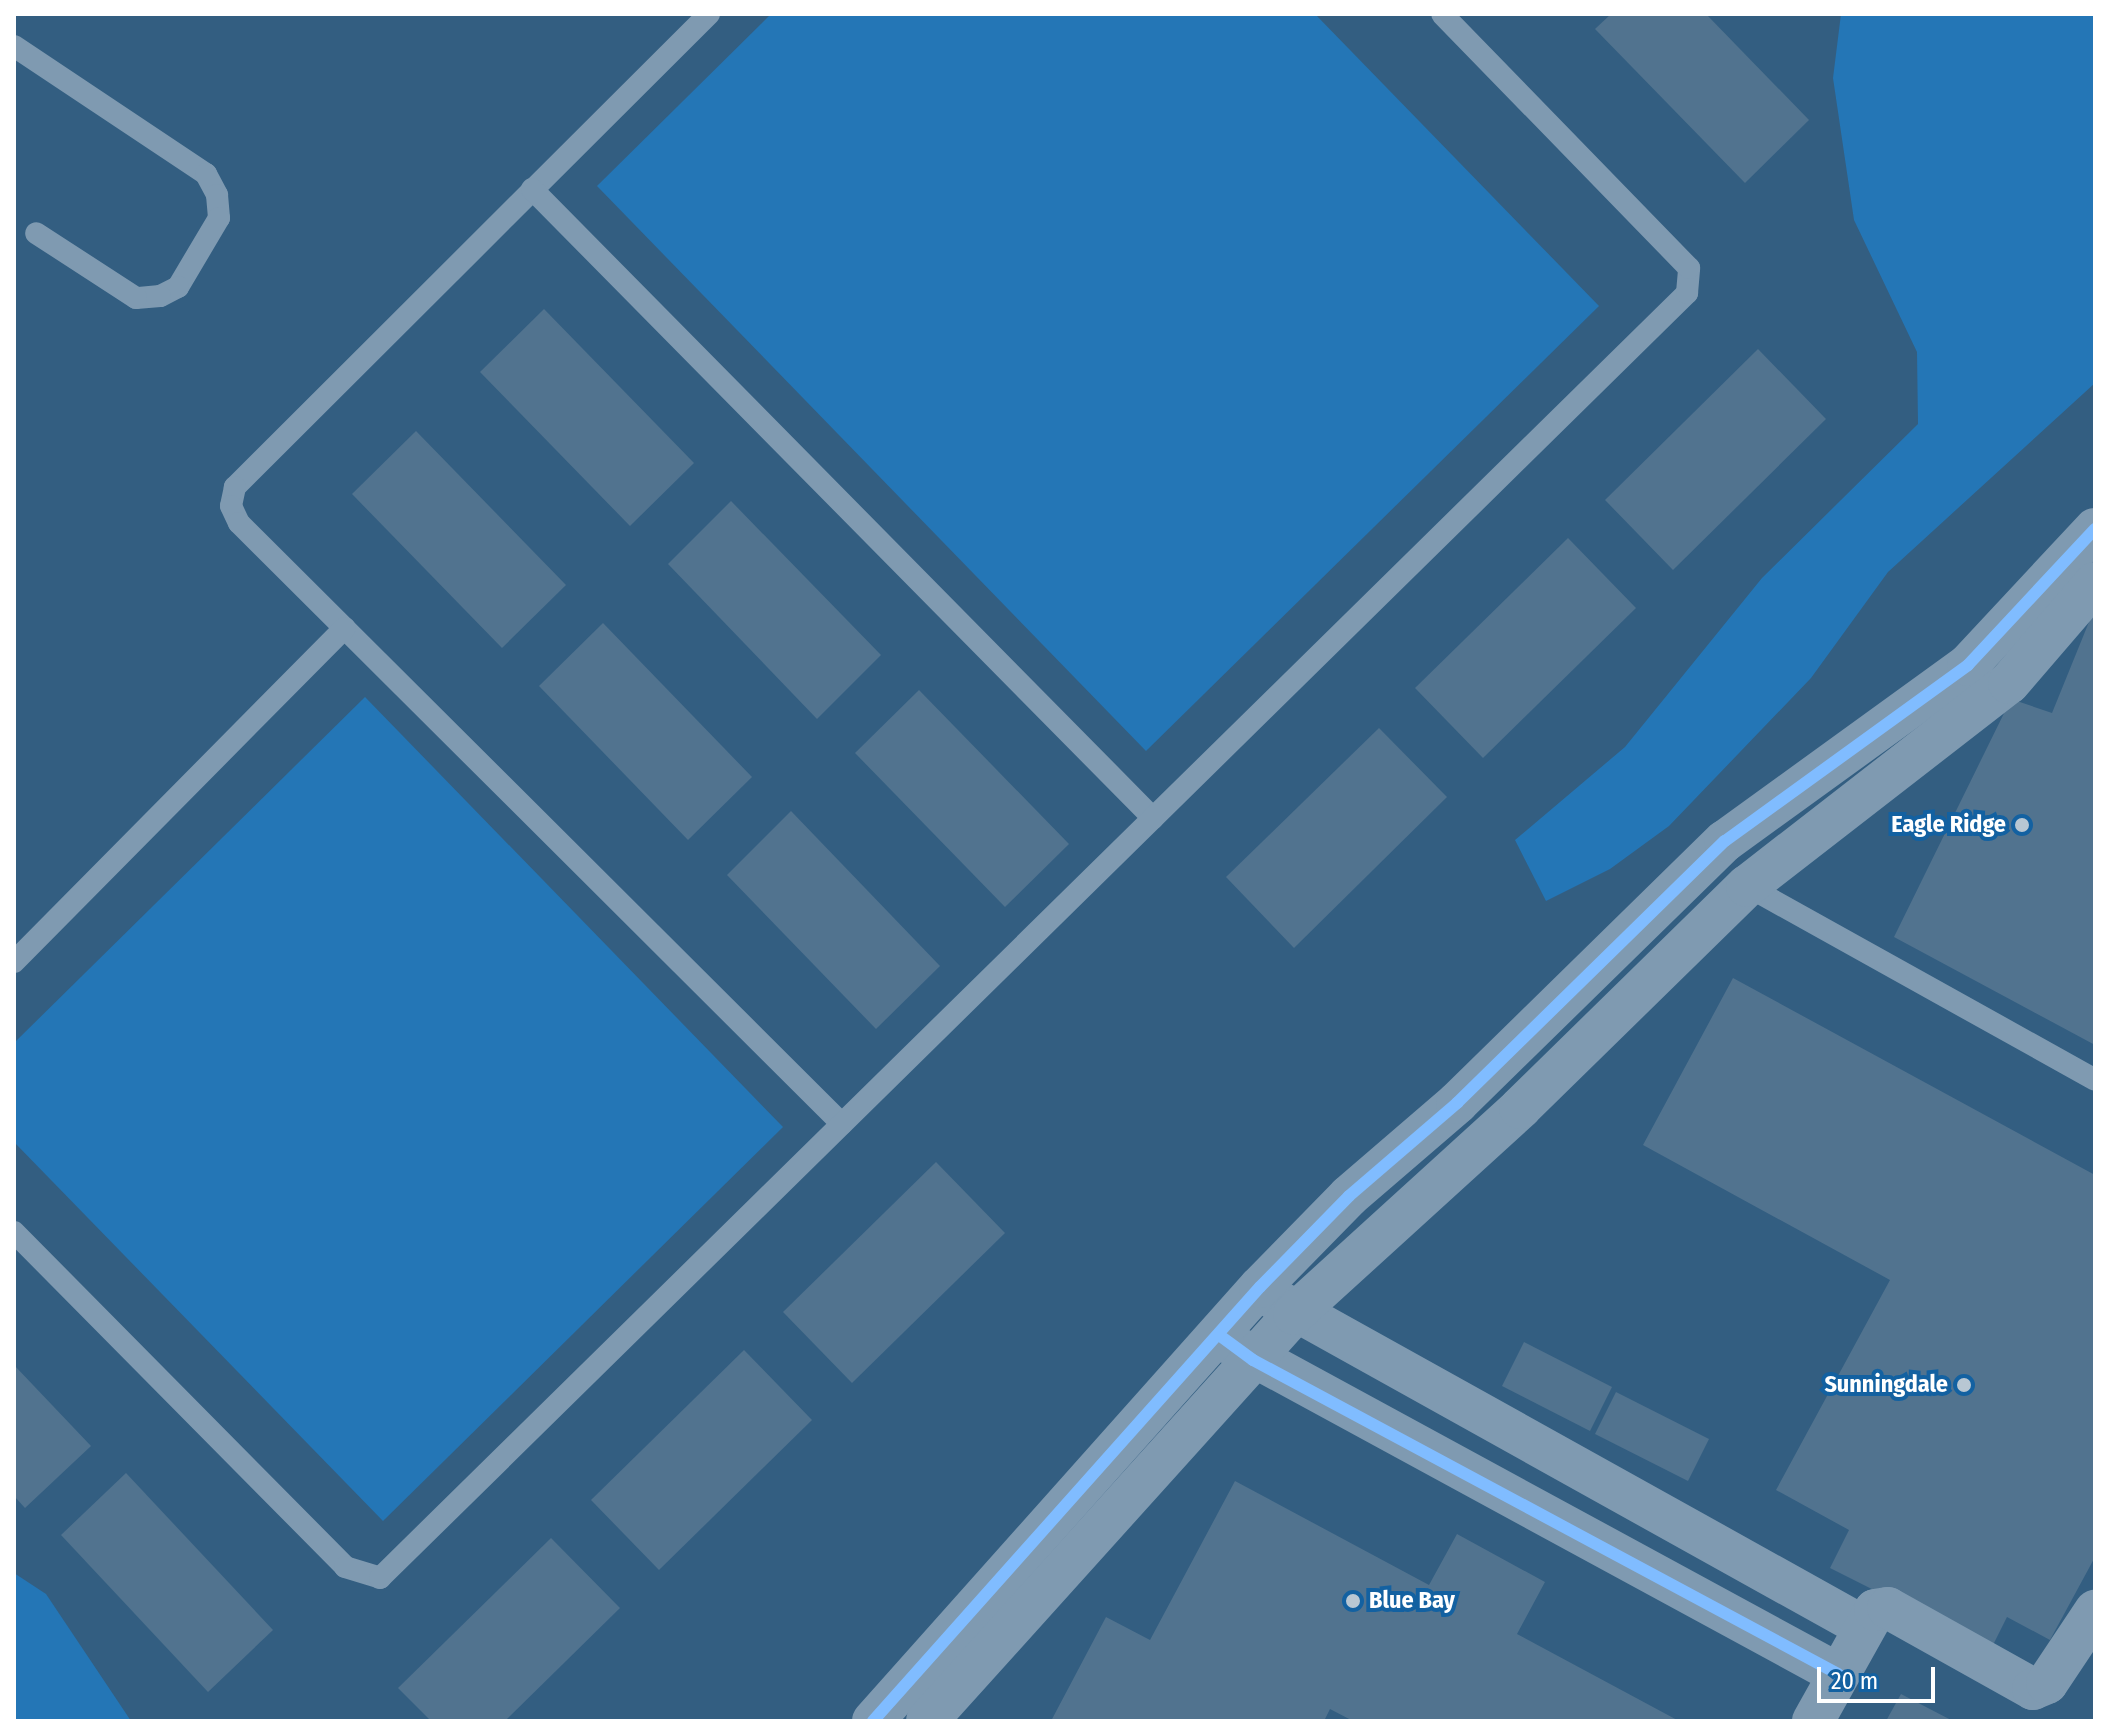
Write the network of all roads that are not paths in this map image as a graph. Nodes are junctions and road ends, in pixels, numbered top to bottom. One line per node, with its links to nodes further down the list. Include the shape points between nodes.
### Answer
1 (709, 14): 4 (lane)
2 (1442, 14): 9 (lane, via 1689,268 1687,293)
3 (14, 46): 5 (lane, via 206,174 217,195 219,218 178,287 160,296 136,298)
4 (532, 189): 8 (lane, via 235,487 231,506 239,523); 9 (lane)
5 (36, 233)
6 (2095, 529): 15 (street, via 1968,665 1725,841)
7 (2095, 583): 10 (street, via 2009,683)
8 (344, 628): 11 (lane); 13 (lane)
9 (1153, 818): 13 (lane)
10 (1747, 886): 12 (lane); 16 (street, via 1520,1108)
11 (14, 962)
12 (2095, 1080)
13 (842, 1124): 14 (lane, via 380,1578 345,1567)
14 (14, 1232)
15 (1260, 1287): 16 (street); 17 (street)
16 (1294, 1314): 18 (street); 20 (street)
17 (1219, 1335): 18 (street); 22 (street)
18 (1253, 1360): 21 (street); 23 (street)
19 (2095, 1611): 20 (street, via 2047,1683 2033,1689 1888,1608 1875,1610)
20 (1864, 1627): 21 (street)
21 (1838, 1674): 24 (street)
22 (873, 1721)
23 (927, 1721)
24 (1813, 1721)

